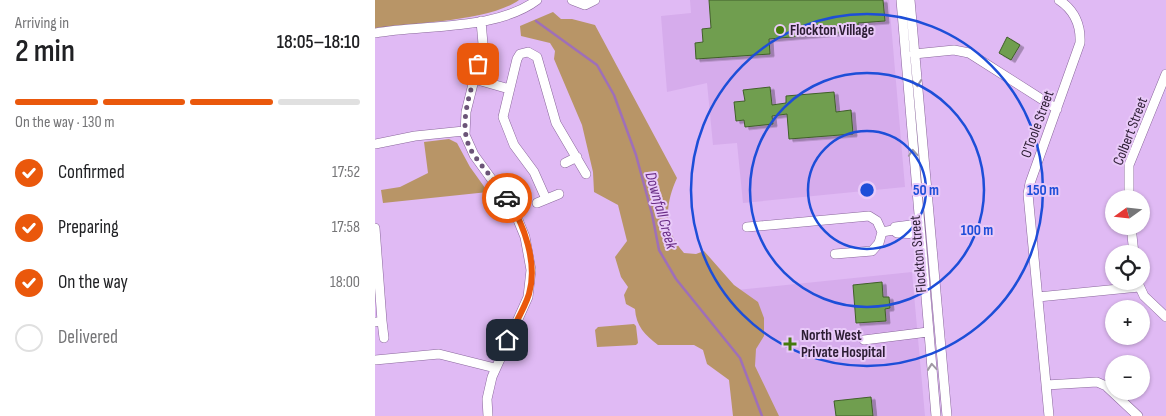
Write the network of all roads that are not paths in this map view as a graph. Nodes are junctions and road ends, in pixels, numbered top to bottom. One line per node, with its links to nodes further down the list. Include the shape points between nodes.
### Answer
1 (537, 0): 7 (street, via 516,12)
2 (571, 0): 3 (street, via 585,5)
3 (595, 0)
4 (901, 0): 25 (street, Flockton Street, one-way to 4)
5 (909, 0): 9 (street, Flockton Street)
6 (1059, 0): 13 (street, O'Toole Street, via 1074,14 1080,37 1079,49)
7 (481, 20): 8 (street); 10 (street, via 483,44)
8 (375, 33)
9 (915, 54): 13 (street, via 954,50 969,53); 41 (street, Flockton Street, one-way to 41)
10 (474, 79): 12 (street); 14 (street)
11 (1165, 80): 19 (street, Colbert Street, via 1129,165)
12 (509, 89): 16 (street, via 518,56 525,52 534,54 540,64 557,123); 21 (street, via 503,112 505,123 514,145 534,172)
13 (1057, 108): 30 (street, O'Toole Street, via 1030,183)
14 (464, 131): 15 (street); 37 (street, via 474,155 514,210 531,263 528,297)
15 (375, 144)
16 (577, 157): 17 (street); 18 (street)
17 (565, 163)
18 (586, 174)
19 (1129, 190)
20 (559, 194): 21 (street)
21 (547, 199): 22 (street)
22 (537, 203)
23 (747, 227): 26 (street, via 869,216 877,221)
24 (375, 228): 32 (street)
25 (919, 229): 26 (street); 33 (street, Flockton Street)
26 (882, 232): 27 (street, via 874,250)
27 (835, 254)
28 (1105, 288): 30 (street)
29 (1141, 290): 31 (street)
30 (1038, 297): 38 (street, O'Toole Street)
31 (1166, 318)
32 (379, 322): 34 (street)
33 (928, 332): 35 (street); 40 (street, Flockton Street, one-way to 33)
34 (384, 338)
35 (864, 340)
36 (375, 360): 37 (street, via 439,354)
37 (495, 368): 39 (street, via 488,392)
38 (1046, 385): 42 (street, O'Toole Street); 43 (street, via 1097,382 1106,386)
39 (488, 416)
40 (936, 416)
41 (947, 416)
42 (1049, 416)
43 (1138, 416)

